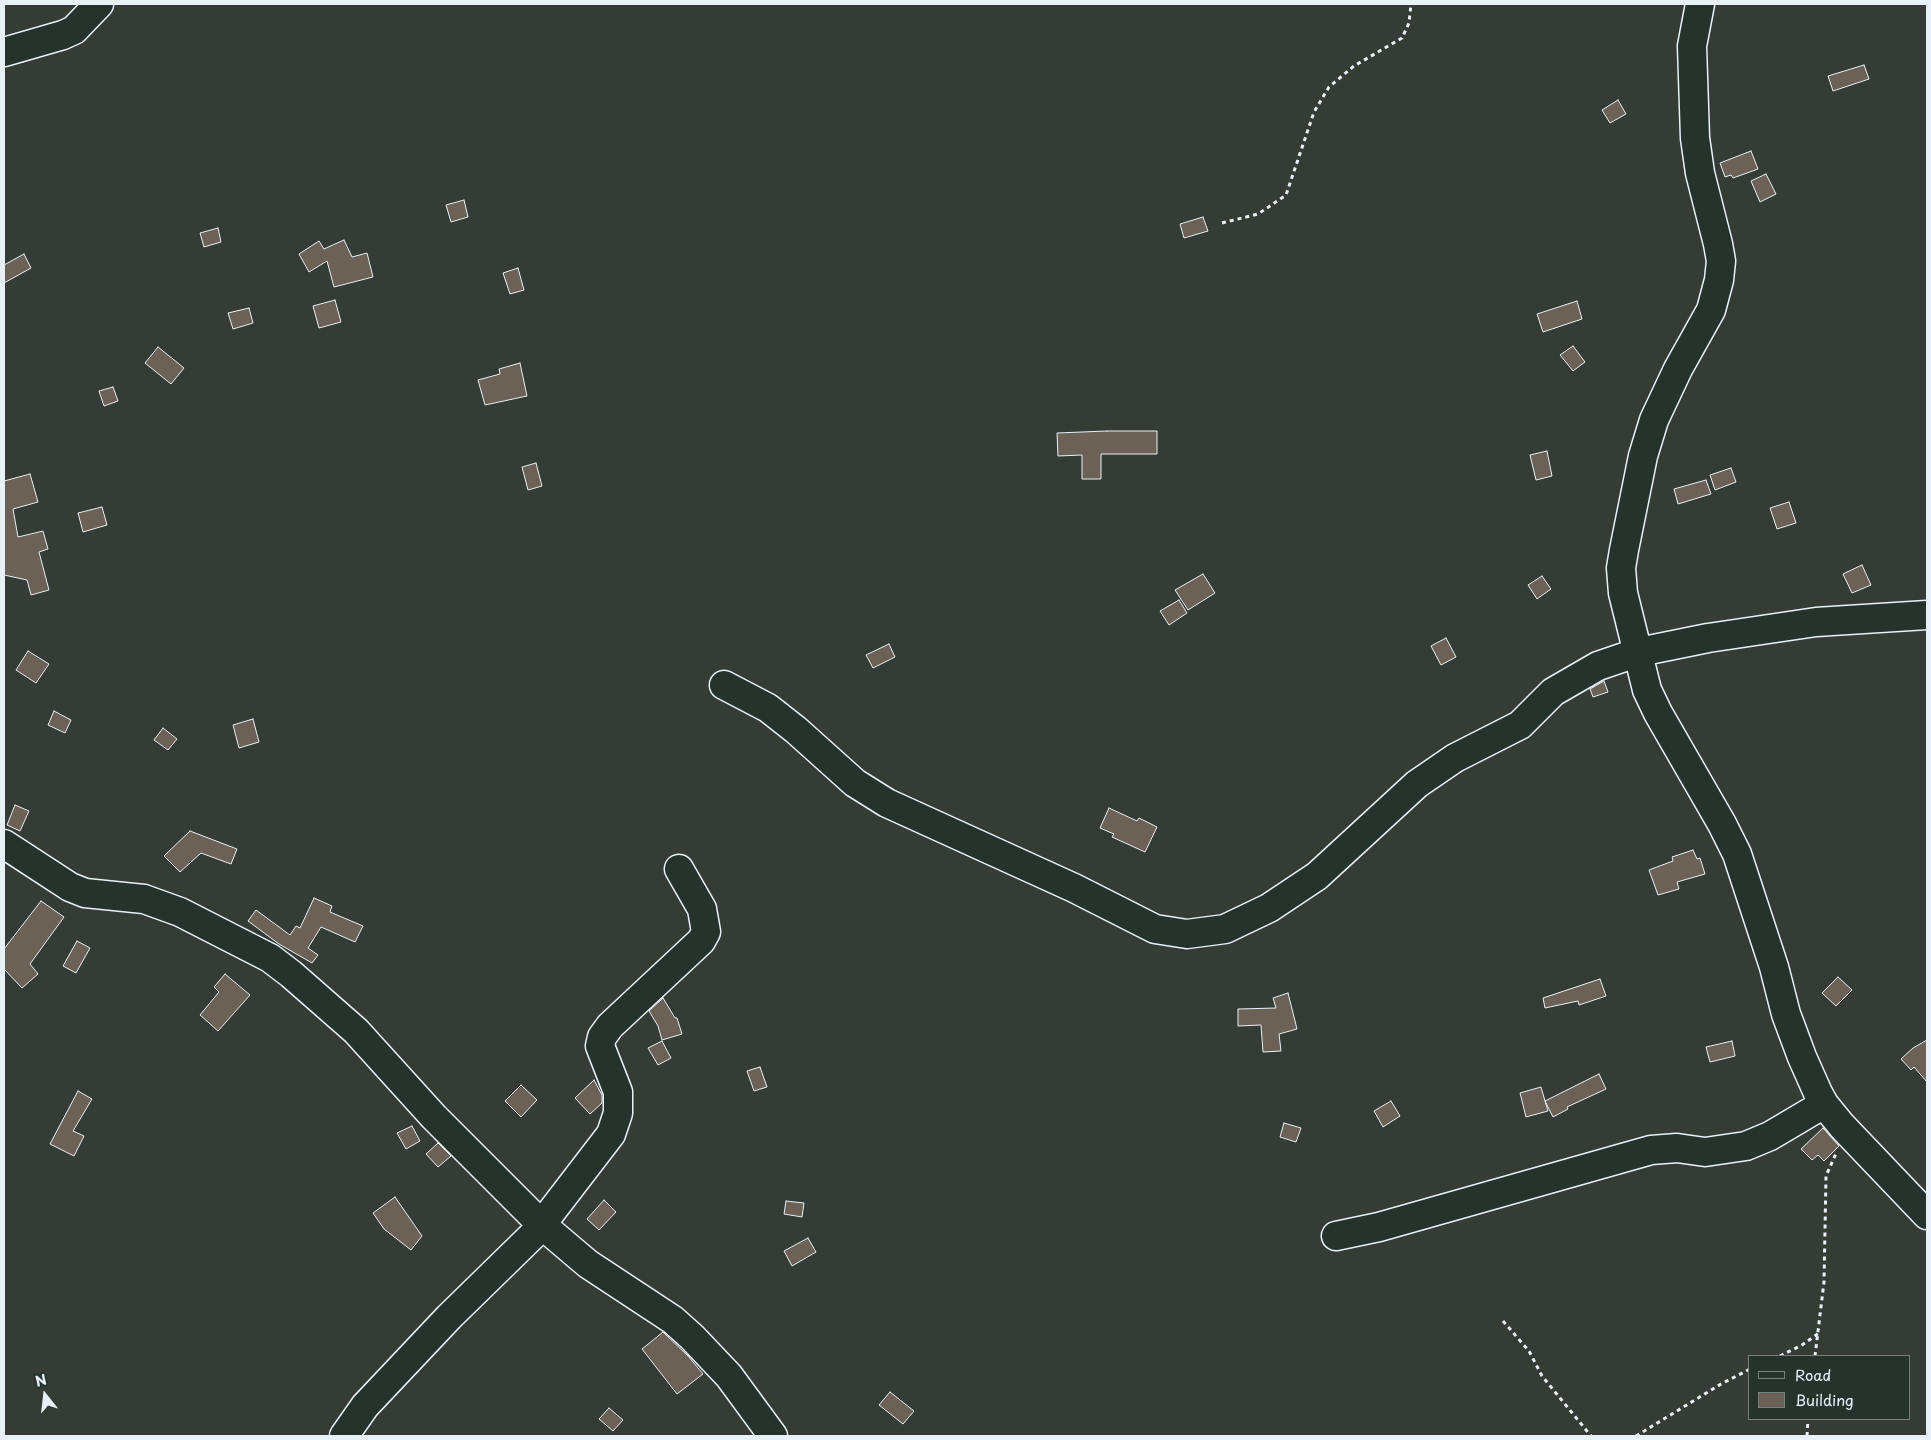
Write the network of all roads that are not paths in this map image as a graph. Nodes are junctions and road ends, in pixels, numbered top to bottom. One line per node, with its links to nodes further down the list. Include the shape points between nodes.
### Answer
1 (99, 4): 3 (street, via 84,22 64,35)
2 (1700, 4): 5 (street, via 1692,46 1695,138 1721,261 1711,310 1654,420 1632,507 1621,568 1623,593)
3 (4, 52)
4 (1927, 615): 5 (street, via 1816,622)
5 (1639, 652): 6 (street, via 1598,666 1553,692 1520,725 1455,758 1417,784 1317,876 1269,908 1224,929 1187,934 1154,929 1074,888 887,803 855,783 768,708); 9 (street, via 1647,690 1658,713 1736,854 1774,967 1786,1014)
6 (724, 685)
7 (4, 844): 11 (street, via 70,887 85,893 154,902 270,958 338,1014)
8 (679, 869): 11 (street, via 702,908 706,932 688,955 602,1037 600,1046 618,1092 615,1125)
9 (1824, 1104): 10 (street, via 1848,1134); 12 (street, via 1770,1136 1746,1146 1705,1152 1670,1148 1651,1150 1379,1227)
10 (1927, 1215)
11 (542, 1225): 13 (street, via 371,1399); 14 (street, via 588,1264 673,1320 692,1337 729,1376)
12 (1336, 1236)
13 (344, 1436)
14 (773, 1436)

